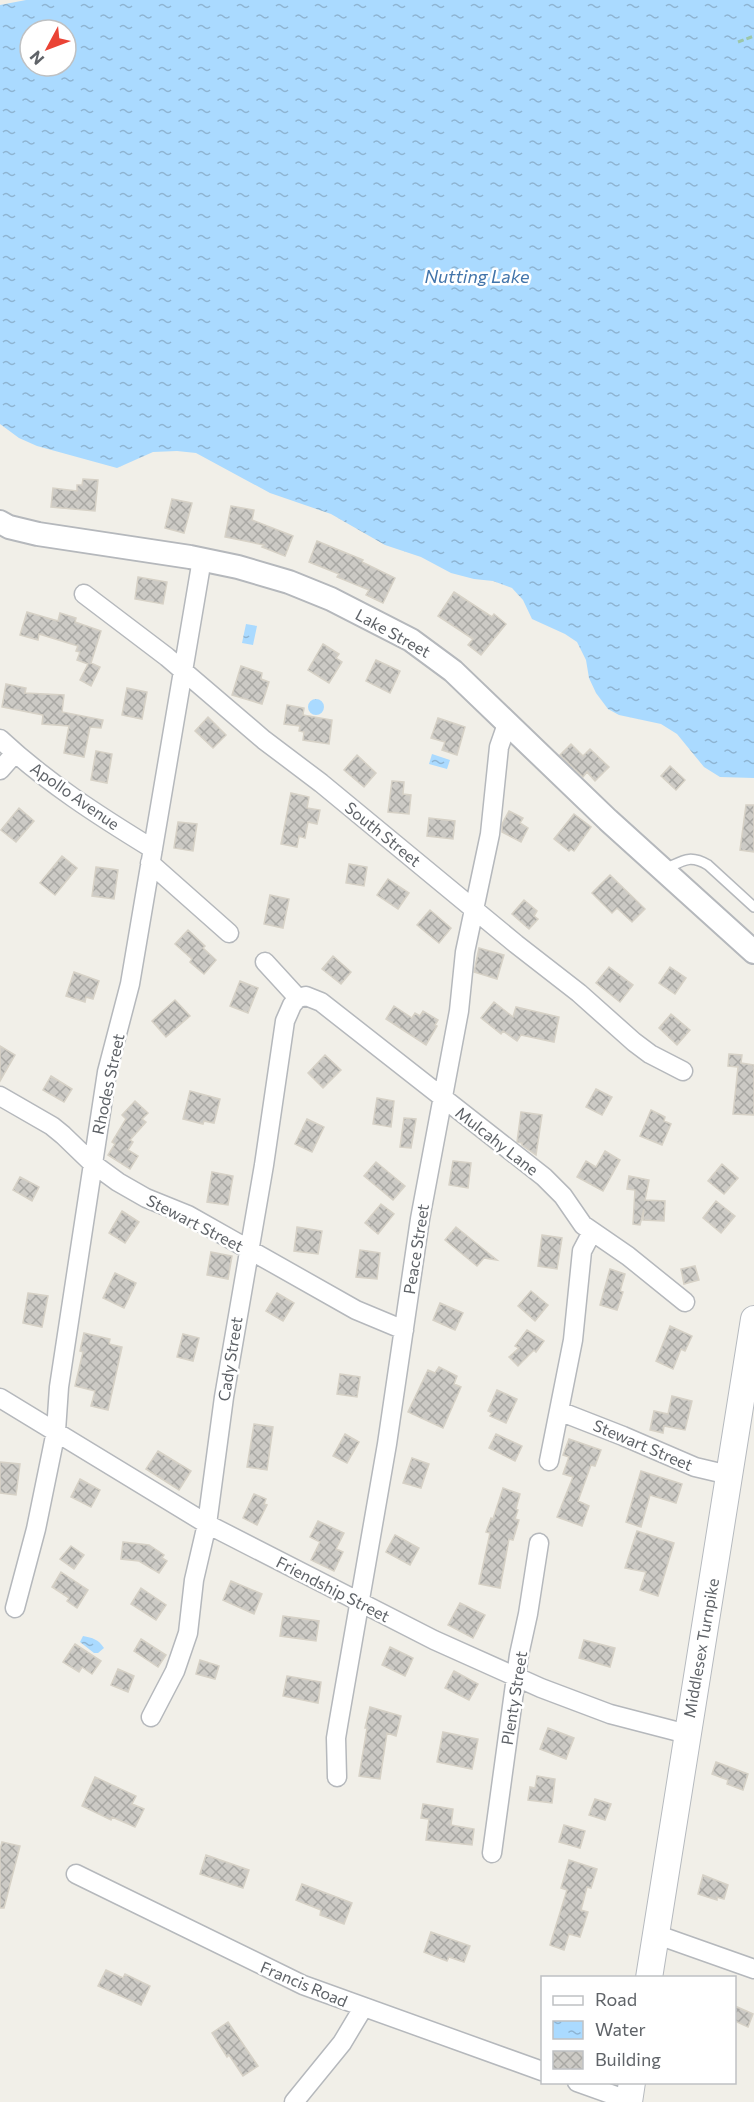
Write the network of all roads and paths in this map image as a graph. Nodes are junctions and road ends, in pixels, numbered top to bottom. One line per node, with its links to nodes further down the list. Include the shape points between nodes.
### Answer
1 (754, 36): 2 (path)
2 (738, 42)
3 (0, 522): 4 (street, Lake Street, via 38,534)
4 (202, 560): 6 (street, Rhodes Street); 7 (street, Lake Street, via 289,582 395,631 439,659)
5 (84, 594): 6 (street, South Street)
6 (183, 670): 11 (street, Rhodes Street); 14 (street, South Street)
7 (507, 724): 12 (street, Lake Street); 14 (street, Peace Street)
8 (0, 739): 9 (street, Apollo Avenue)
9 (15, 753): 10 (street); 11 (street, Apollo Avenue)
10 (0, 770)
11 (152, 856): 15 (street, Apollo Avenue, via 193,903); 22 (street, Rhodes Street)
12 (663, 870): 13 (lane, via 690,858 708,864); 16 (street, Lake Street)
13 (754, 906)
14 (475, 909): 19 (street, South Street, via 642,1048); 21 (street, Peace Street)
15 (229, 933)
16 (754, 952)
17 (265, 962): 18 (street)
18 (298, 998): 21 (street, Mulcahy Lane, via 306,996 321,1002); 24 (street, Cady Street, via 285,1021)
19 (683, 1071)
20 (0, 1096): 22 (street, Stewart Street, via 52,1126)
21 (442, 1098): 23 (street, Mulcahy Lane, via 544,1177); 27 (street, Peace Street)
22 (92, 1163): 24 (street, Stewart Street, via 133,1191 188,1215); 30 (street, Rhodes Street)
23 (592, 1232): 25 (street, Mulcahy Lane); 29 (street, via 582,1251 573,1340)
24 (248, 1250): 27 (street, Stewart Street, via 356,1310); 33 (street, Cady Street)
25 (685, 1302)
26 (754, 1319): 32 (main road, Middlesex Turnpike)
27 (404, 1330): 35 (street, Peace Street)
28 (0, 1398): 30 (street, Friendship Street)
29 (559, 1411): 31 (street); 32 (street, Stewart Street, via 695,1467)
30 (56, 1431): 33 (street, Friendship Street); 36 (street, Rhodes Street)
31 (549, 1461)
32 (729, 1475): 39 (main road, Middlesex Turnpike)
33 (207, 1524): 35 (street, Friendship Street); 38 (street, Cady Street, via 183,1652)
34 (539, 1543): 37 (street, Plenty Street)
35 (360, 1602): 37 (street, Friendship Street); 40 (street, Peace Street, via 337,1729)
36 (15, 1608)
37 (517, 1678): 39 (street, Friendship Street, via 610,1714); 41 (street, Plenty Street)
38 (152, 1717)
39 (687, 1734): 43 (main road, Middlesex Turnpike)
40 (337, 1777)
41 (492, 1854)
42 (76, 1874): 46 (street, Francis Road, via 275,1973)
43 (655, 1934): 44 (street); 45 (main road, Middlesex Turnpike)
44 (754, 1969)
45 (649, 1976)
46 (363, 2008): 47 (street, Francis Road); 50 (street, via 354,2027)
47 (541, 2070)
48 (585, 2084): 49 (street)
49 (631, 2095)
50 (294, 2102)

